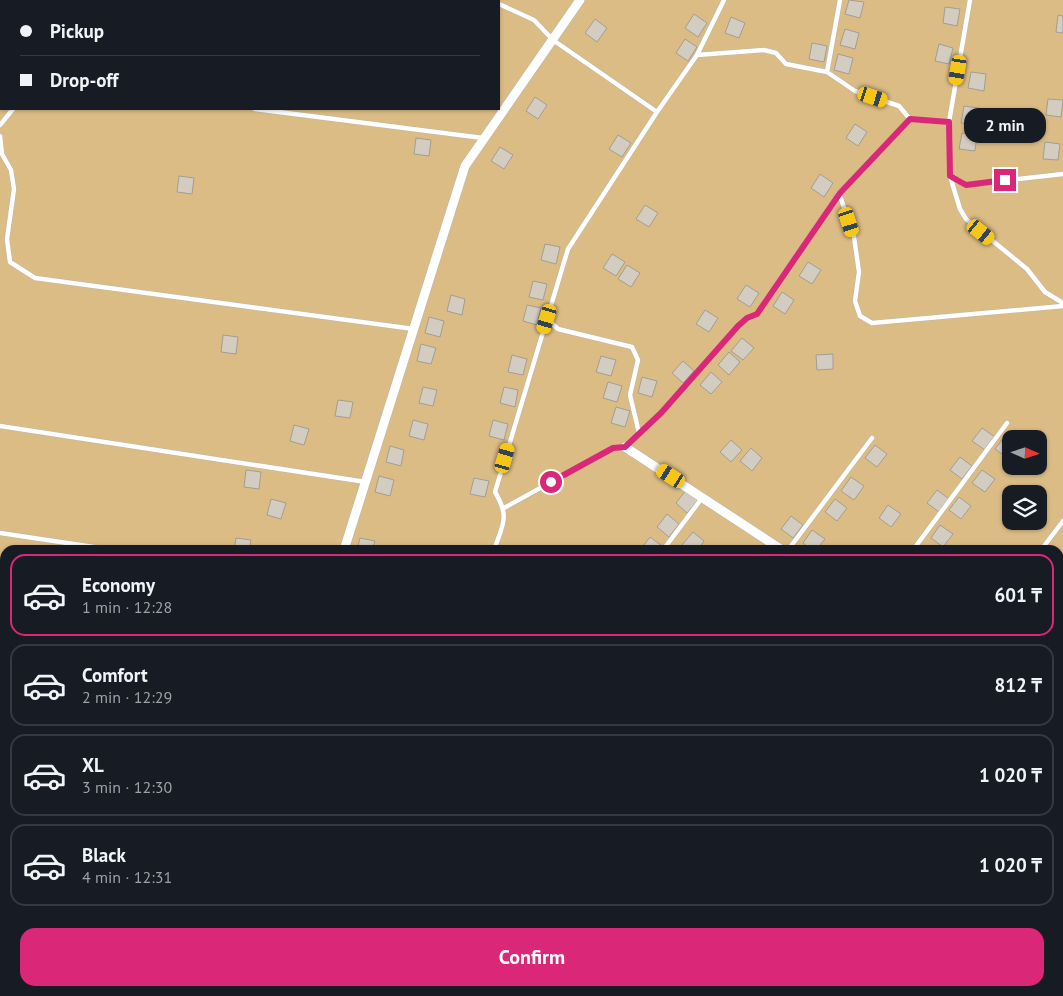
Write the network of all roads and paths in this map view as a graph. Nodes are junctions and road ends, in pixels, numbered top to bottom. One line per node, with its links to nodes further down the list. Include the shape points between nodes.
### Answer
1 (580, 0): 6 (street)
2 (724, 0): 7 (lane)
3 (840, 0): 8 (lane)
4 (970, 0): 13 (lane)
5 (500, 4): 6 (lane, via 534,20)
6 (552, 40): 11 (lane); 16 (street)
7 (697, 56): 8 (lane, via 764,50 776,53 795,68); 11 (lane)
8 (826, 72): 12 (lane, via 855,91 899,106)
9 (12, 110): 14 (lane)
10 (263, 110): 16 (lane)
11 (656, 112): 21 (lane, via 568,249)
12 (910, 119): 13 (lane); 19 (lane)
13 (949, 122): 18 (lane)
14 (0, 125)
15 (0, 136): 22 (lane, via 2,154 14,189 7,239 10,262 35,278)
16 (485, 138): 22 (street, via 465,166)
17 (1063, 174): 18 (lane, via 966,185)
18 (950, 176): 20 (lane, via 966,219 1027,269 1045,292)
19 (840, 193): 20 (lane, via 854,237 859,272 855,301 860,316 872,323); 25 (lane, via 757,314 738,326 661,413)
20 (1063, 304)
21 (547, 319): 25 (lane, via 558,329 632,347 638,360 630,395); 30 (lane, via 495,492)
22 (414, 329): 28 (street)
23 (1007, 423): 39 (lane)
24 (0, 426): 28 (lane)
25 (639, 433): 27 (lane)
26 (872, 438): 38 (lane)
27 (625, 447): 29 (street); 30 (lane, via 613,448)
28 (366, 482): 34 (street)
29 (703, 496): 36 (lane); 37 (street)
30 (504, 508): 35 (lane)
31 (1063, 521): 40 (lane)
32 (0, 533): 33 (lane)
33 (80, 545)
34 (346, 545)
35 (496, 545)
36 (667, 545)
37 (775, 545)
38 (792, 545)
39 (917, 545)
40 (1045, 545)

